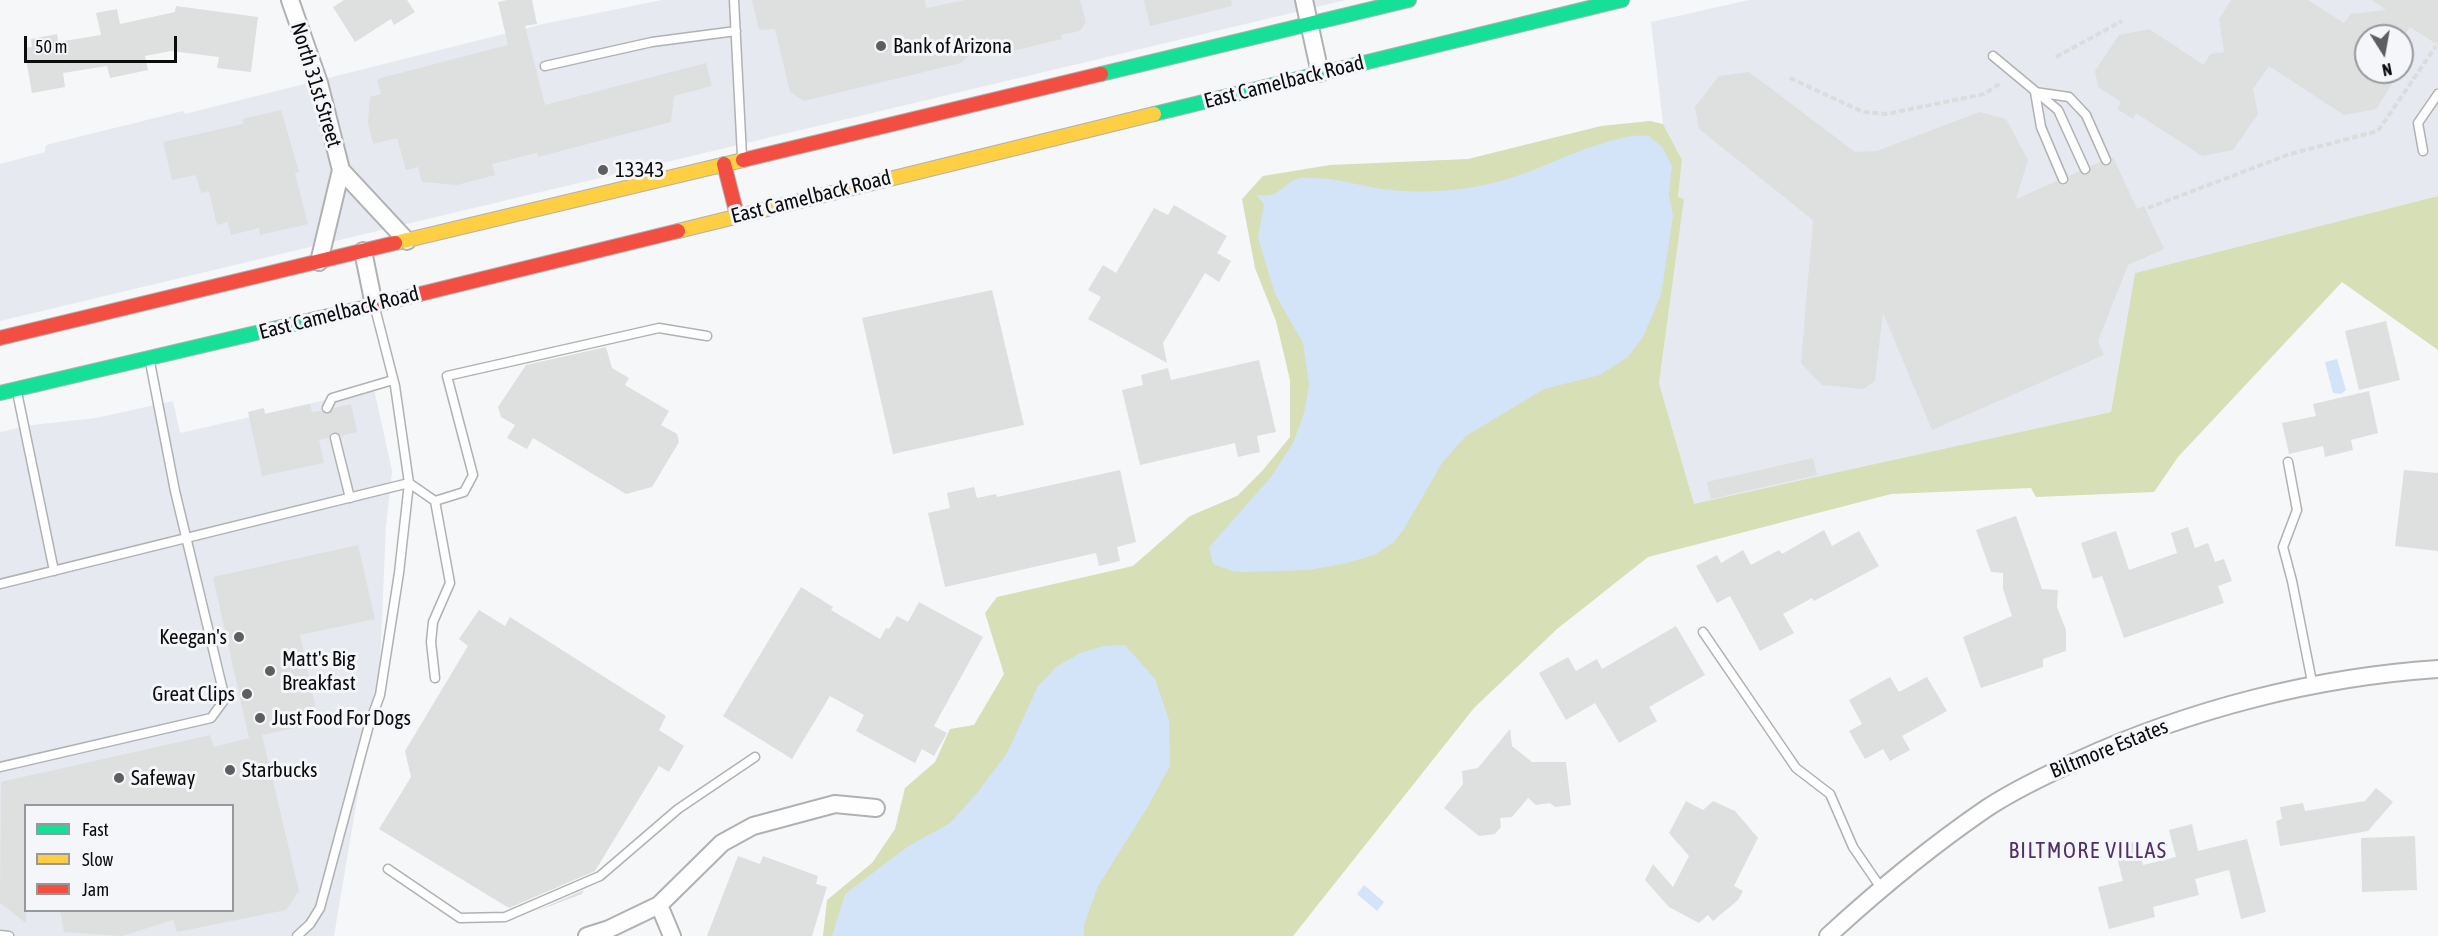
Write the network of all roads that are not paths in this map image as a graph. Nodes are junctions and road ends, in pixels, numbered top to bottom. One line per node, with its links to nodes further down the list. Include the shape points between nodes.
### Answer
1 (290, 0): 18 (street, North 31st Street, via 319,83)
2 (734, 0): 7 (lane)
3 (1304, 0): 6 (street)
4 (1409, 0): 6 (main road)
5 (1622, 0): 10 (main road, East Camelback Road)
6 (1309, 24): 10 (street); 14 (main road)
7 (736, 31): 9 (lane, via 652,42); 14 (lane)
8 (1993, 56): 11 (lane)
9 (545, 66)
10 (1320, 73): 20 (main road, East Camelback Road)
11 (2036, 92): 15 (lane, via 2068,97 2086,115); 17 (lane, via 2058,110); 19 (lane, via 2041,128)
12 (2438, 94): 13 (lane, via 2418,123)
13 (2424, 151)
14 (742, 160): 16 (main road)
15 (2106, 160)
16 (724, 164): 20 (main road); 21 (main road)
17 (2085, 169)
18 (341, 170): 21 (street, North 31st Street); 23 (street, North 31st Street)
19 (2063, 179)
20 (737, 215): 24 (main road, East Camelback Road)
21 (407, 241): 22 (main road)
22 (363, 251): 23 (main road); 24 (street)
23 (319, 262): 26 (main road)
24 (374, 305): 27 (main road, East Camelback Road); 28 (lane)
25 (707, 336): 36 (lane, via 659,328 447,376 473,475 464,492)
26 (0, 338)
27 (149, 358): 29 (main road, East Camelback Road); 37 (lane)
28 (393, 380): 31 (lane, via 332,398); 34 (lane)
29 (16, 389): 30 (main road, East Camelback Road); 38 (lane)
30 (0, 393)
31 (327, 408)
32 (335, 438): 35 (lane)
33 (2288, 462): 43 (lane, via 2297,510 2283,548)
34 (409, 483): 35 (lane); 36 (lane); 52 (lane, via 380,695 320,908)
35 (350, 498): 37 (lane)
36 (435, 501): 42 (lane, via 450,583 433,622)
37 (187, 540): 38 (lane); 45 (lane, via 225,699 212,718)
38 (54, 571): 39 (lane)
39 (0, 584)
40 (1703, 632): 48 (lane, via 1796,768 1830,794 1853,846)
41 (2438, 669): 43 (street, Biltmore Estates)
42 (435, 678)
43 (2313, 687): 48 (street, Biltmore Estates, via 2255,697 2128,738 2038,778 1988,808)
44 (755, 757): 47 (lane, via 678,809 600,876 505,917 460,918)
45 (0, 767)
46 (876, 808): 49 (street, via 835,804 753,826 722,843)
47 (388, 869)
48 (1881, 888): 55 (street, Biltmore Estates)
49 (659, 905): 53 (street); 54 (street)
50 (0, 935): 51 (lane)
51 (9, 936)
52 (297, 936)
53 (587, 936)
54 (672, 936)
55 (1828, 936)

